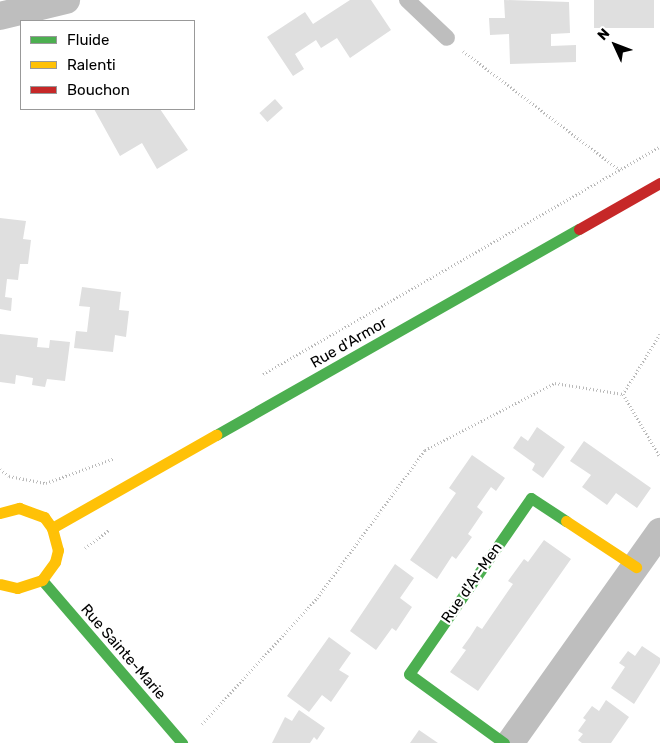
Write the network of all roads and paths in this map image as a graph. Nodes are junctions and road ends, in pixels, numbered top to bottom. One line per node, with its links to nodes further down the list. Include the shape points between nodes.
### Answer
1 (66, 0): 3 (street)
2 (407, 0): 4 (lane)
3 (0, 16)
4 (447, 38): 6 (path)
5 (660, 147): 6 (path)
6 (620, 170): 8 (path); 10 (path)
7 (660, 183): 8 (main road, Rue d'Armor)
8 (645, 192): 16 (main road, Rue d'Armor)
9 (660, 334): 11 (path)
10 (256, 378)
11 (623, 394): 13 (path); 21 (path, via 555,383 425,450 317,598)
12 (123, 455): 14 (path, via 46,483 8,476)
13 (660, 456)
14 (0, 469)
15 (0, 513): 16 (main road, via 18,508 32,510)
16 (52, 528): 19 (main road, via 57,538 55,562)
17 (660, 532): 18 (street)
18 (636, 567): 23 (main road, Rue d'Ar-Men, via 530,498 409,674); 24 (street)
19 (42, 580): 20 (main road, via 17,588); 22 (main road, Rue Sainte-Marie)
20 (0, 584)
21 (198, 728)
22 (182, 743)
23 (504, 743)
24 (510, 743)

